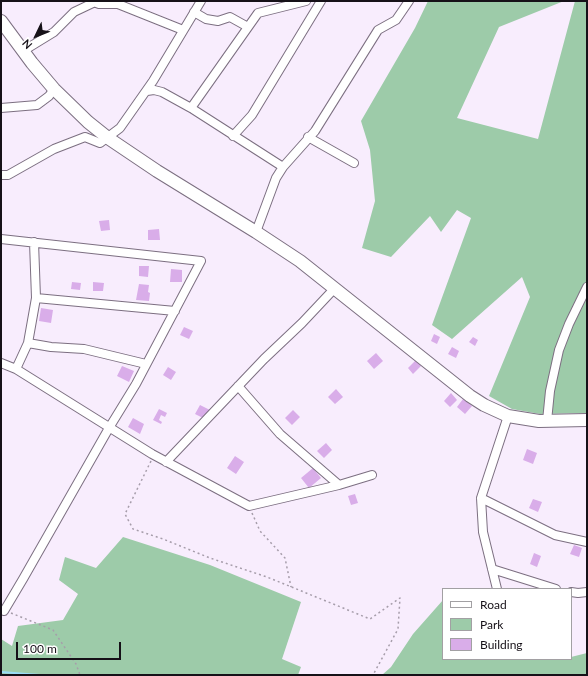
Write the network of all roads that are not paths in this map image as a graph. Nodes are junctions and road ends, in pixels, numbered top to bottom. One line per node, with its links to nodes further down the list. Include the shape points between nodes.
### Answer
1 (200, 1): 6 (street)
2 (306, 1): 8 (street, via 258,13)
3 (322, 1): 15 (street, via 252,115)
4 (92, 2): 9 (street, via 118,4); 10 (street, via 74,12 54,32)
5 (407, 2): 16 (street, via 396,20 378,30 315,130)
6 (194, 12): 8 (street, via 206,19 218,21 230,17); 9 (street)
7 (1, 21): 10 (street)
8 (248, 27): 14 (street)
9 (183, 30): 12 (street)
10 (23, 51): 11 (street)
11 (54, 89): 13 (street, via 37,105); 17 (street)
12 (146, 91): 14 (street, via 162,92); 17 (street, via 120,128)
13 (1, 108)
14 (192, 108): 15 (street)
15 (233, 136): 19 (street)
16 (308, 137): 18 (street); 19 (street)
17 (108, 138): 20 (street, via 100,143 85,137); 21 (street)
18 (354, 163)
19 (283, 167): 21 (street, via 276,178)
20 (1, 175)
21 (256, 232): 25 (street, via 300,261)
22 (1, 238): 23 (street)
23 (34, 242): 26 (street); 27 (street, via 201,261)
24 (587, 287): 35 (street, via 559,350 550,391)
25 (334, 289): 32 (street); 33 (street, via 470,396)
26 (36, 298): 27 (street); 28 (street)
27 (175, 311): 30 (street)
28 (28, 343): 30 (street, via 84,349); 31 (street)
29 (1, 363): 31 (street)
30 (146, 364): 36 (street)
31 (16, 369): 36 (street)
32 (238, 386): 37 (street); 39 (street, via 280,434)
33 (508, 416): 35 (street); 40 (street)
34 (587, 420): 35 (street)
35 (547, 421)
36 (109, 428): 37 (street); 47 (street, via 23,579)
37 (166, 462): 39 (street, via 249,506)
38 (372, 475): 39 (street)
39 (340, 485)
40 (481, 498): 41 (street, via 555,535); 42 (street, via 483,532)
41 (587, 542)
42 (492, 570): 43 (street); 44 (street)
43 (497, 588)
44 (553, 588)
45 (572, 592): 46 (street)
46 (587, 592)
47 (2, 610)

